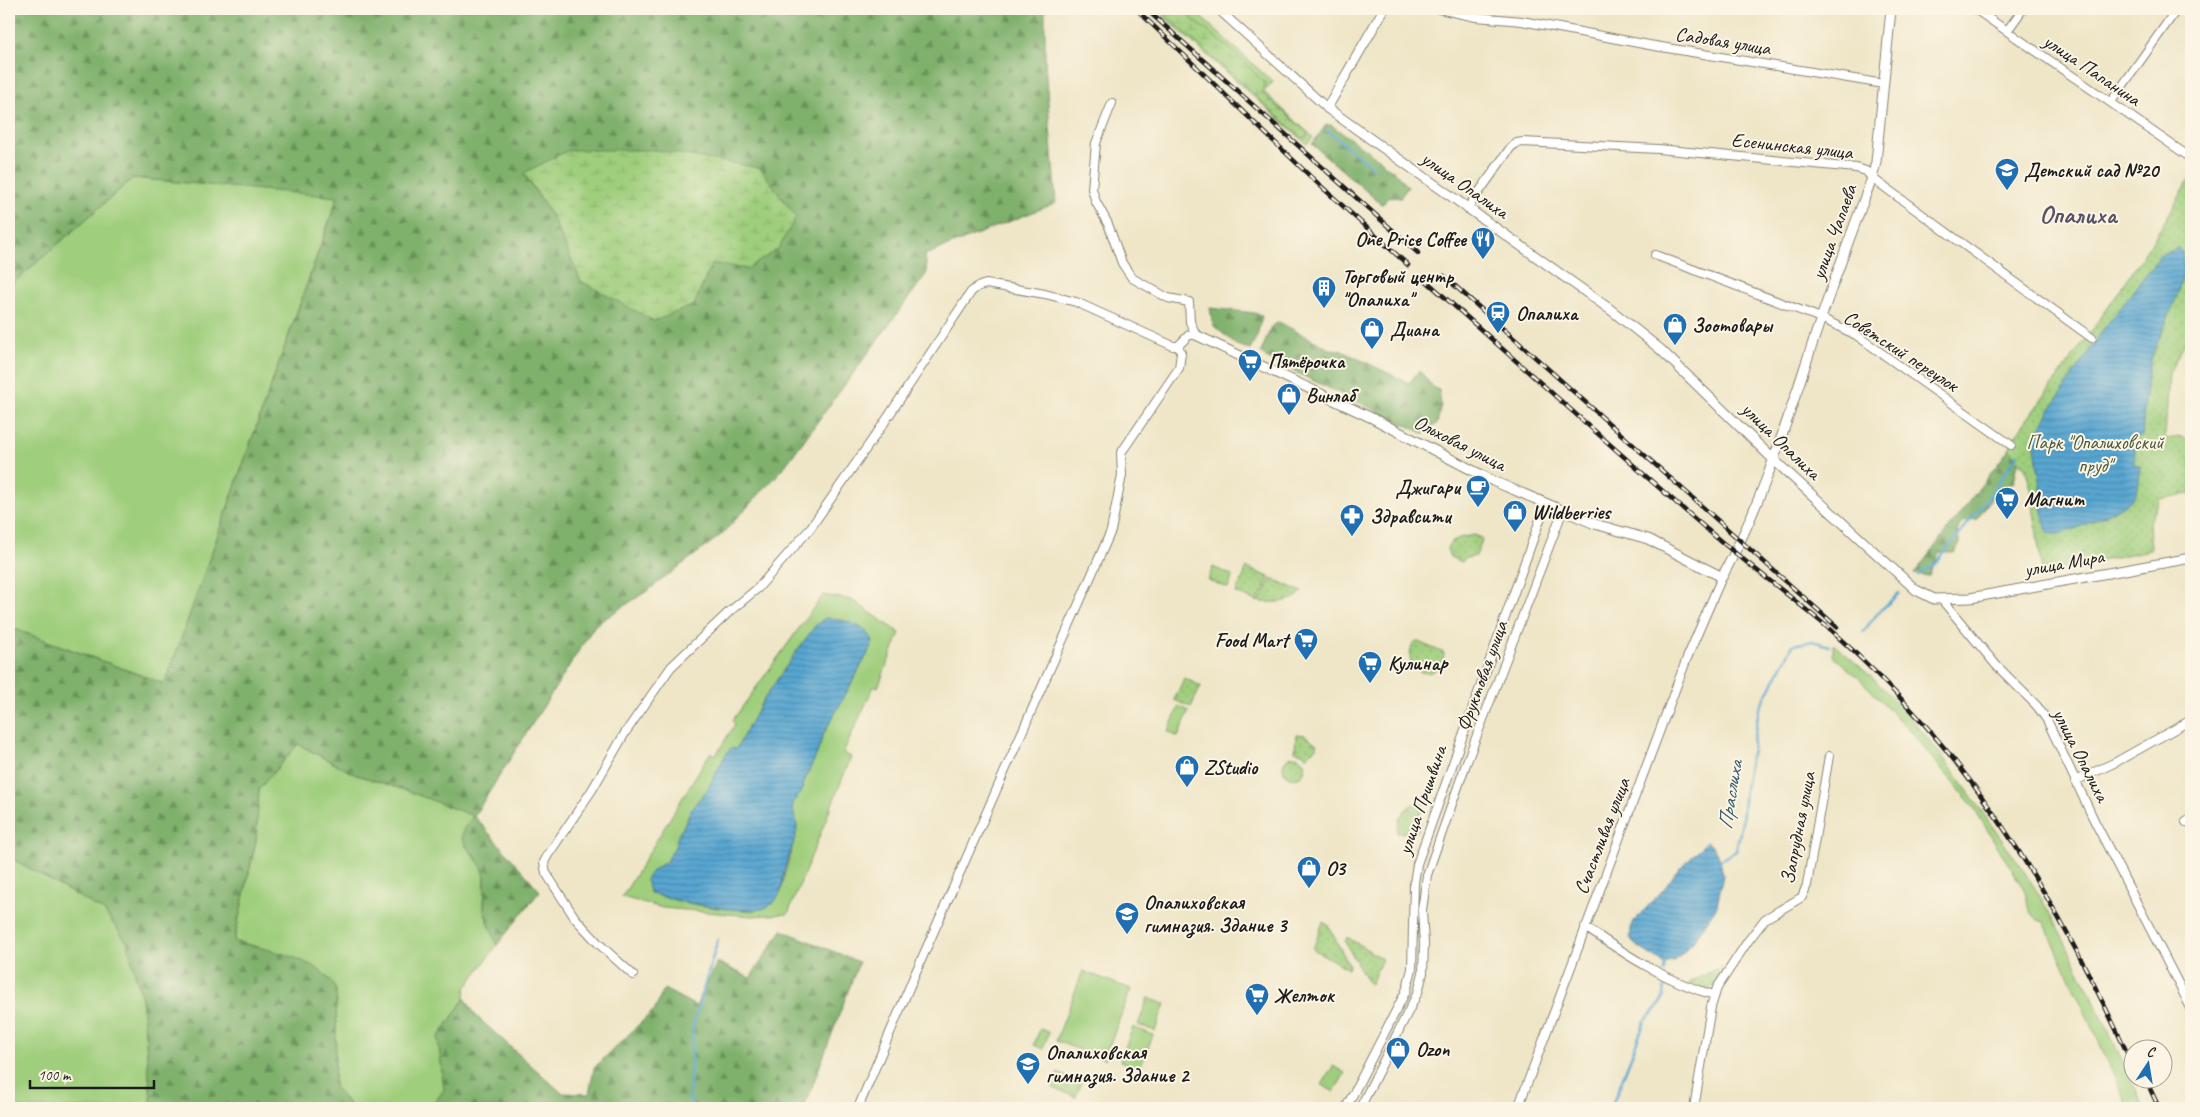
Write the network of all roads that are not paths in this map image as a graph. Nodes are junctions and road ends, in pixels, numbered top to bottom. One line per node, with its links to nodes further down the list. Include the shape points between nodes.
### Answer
1 (1218, 9): 12 (street, улица Опалиха)
2 (1384, 9): 12 (street)
3 (1439, 9): 9 (street, Садовая улица)
4 (1891, 9): 9 (street, улица Чапаева)
5 (1975, 9): 8 (street, улица Папанина)
6 (2024, 9): 8 (street)
7 (2176, 9): 10 (street)
8 (2007, 31): 10 (street, улица Папанина)
9 (1884, 84): 14 (street, улица Чапаева)
10 (2111, 102): 13 (street, улица Папанина)
11 (1112, 103): 18 (street, via 1096,143 1092,189 1096,202 1122,263 1132,278 1168,298 1188,302)
12 (1327, 108): 15 (street, улица Опалиха)
13 (2191, 158)
14 (1872, 178): 15 (street, Есенинская улица, via 1866,171 1856,168 1658,149 1524,142 1511,146); 17 (street, улица Чапаева); 19 (street, Есенинская улица)
15 (1468, 209): 22 (street, улица Опалиха, via 1604,304 1660,349)
16 (1655, 255): 17 (street, Советский переулок)
17 (1821, 318): 21 (street, Советский переулок, via 1856,336); 22 (street, улица Чапаева)
18 (1191, 336): 20 (street); 23 (street, Ольховая улица, via 1374,418 1493,481)
19 (2092, 338)
20 (1178, 346): 32 (street, via 1166,344 1076,302 986,284 971,292 809,530 758,588 671,667 625,733 544,862 546,873 575,918); 36 (street, via 1181,353 1179,368 1121,453 1122,476 1111,531)
21 (2011, 445)
22 (1774, 460): 26 (street, улица Чапаева); 27 (street, улица Опалиха, via 1916,590)
23 (1546, 503): 24 (street, Ольховая улица); 37 (street, улица Пришвина, via 1417,864 1412,969 1406,991)
24 (1563, 510): 26 (street, Ольховая улица, via 1596,524 1648,539); 38 (street, Фруктовая улица, via 1427,875 1422,910 1423,973 1418,992)
25 (2191, 558): 27 (street, улица Мира, via 1970,598)
26 (1722, 577): 31 (street, Счастливая улица, via 1687,658)
27 (1942, 600): 30 (street, улица Опалиха, via 1996,665 2037,706 2047,720)
28 (2191, 720): 30 (street)
29 (1829, 756): 33 (street, Запрудная улица, via 1807,886 1802,897 1765,920)
30 (2075, 781): 34 (street, улица Опалиха)
31 (1585, 927): 33 (street, via 1675,981); 39 (street, Счастливая улица)
32 (633, 975)
33 (1714, 995): 40 (street, Запрудная улица)
34 (2189, 996): 35 (street, улица Опалиха)
35 (2191, 1008)
36 (858, 1108)
37 (1346, 1108)
38 (1360, 1108)
39 (1518, 1108)
40 (1694, 1108)

